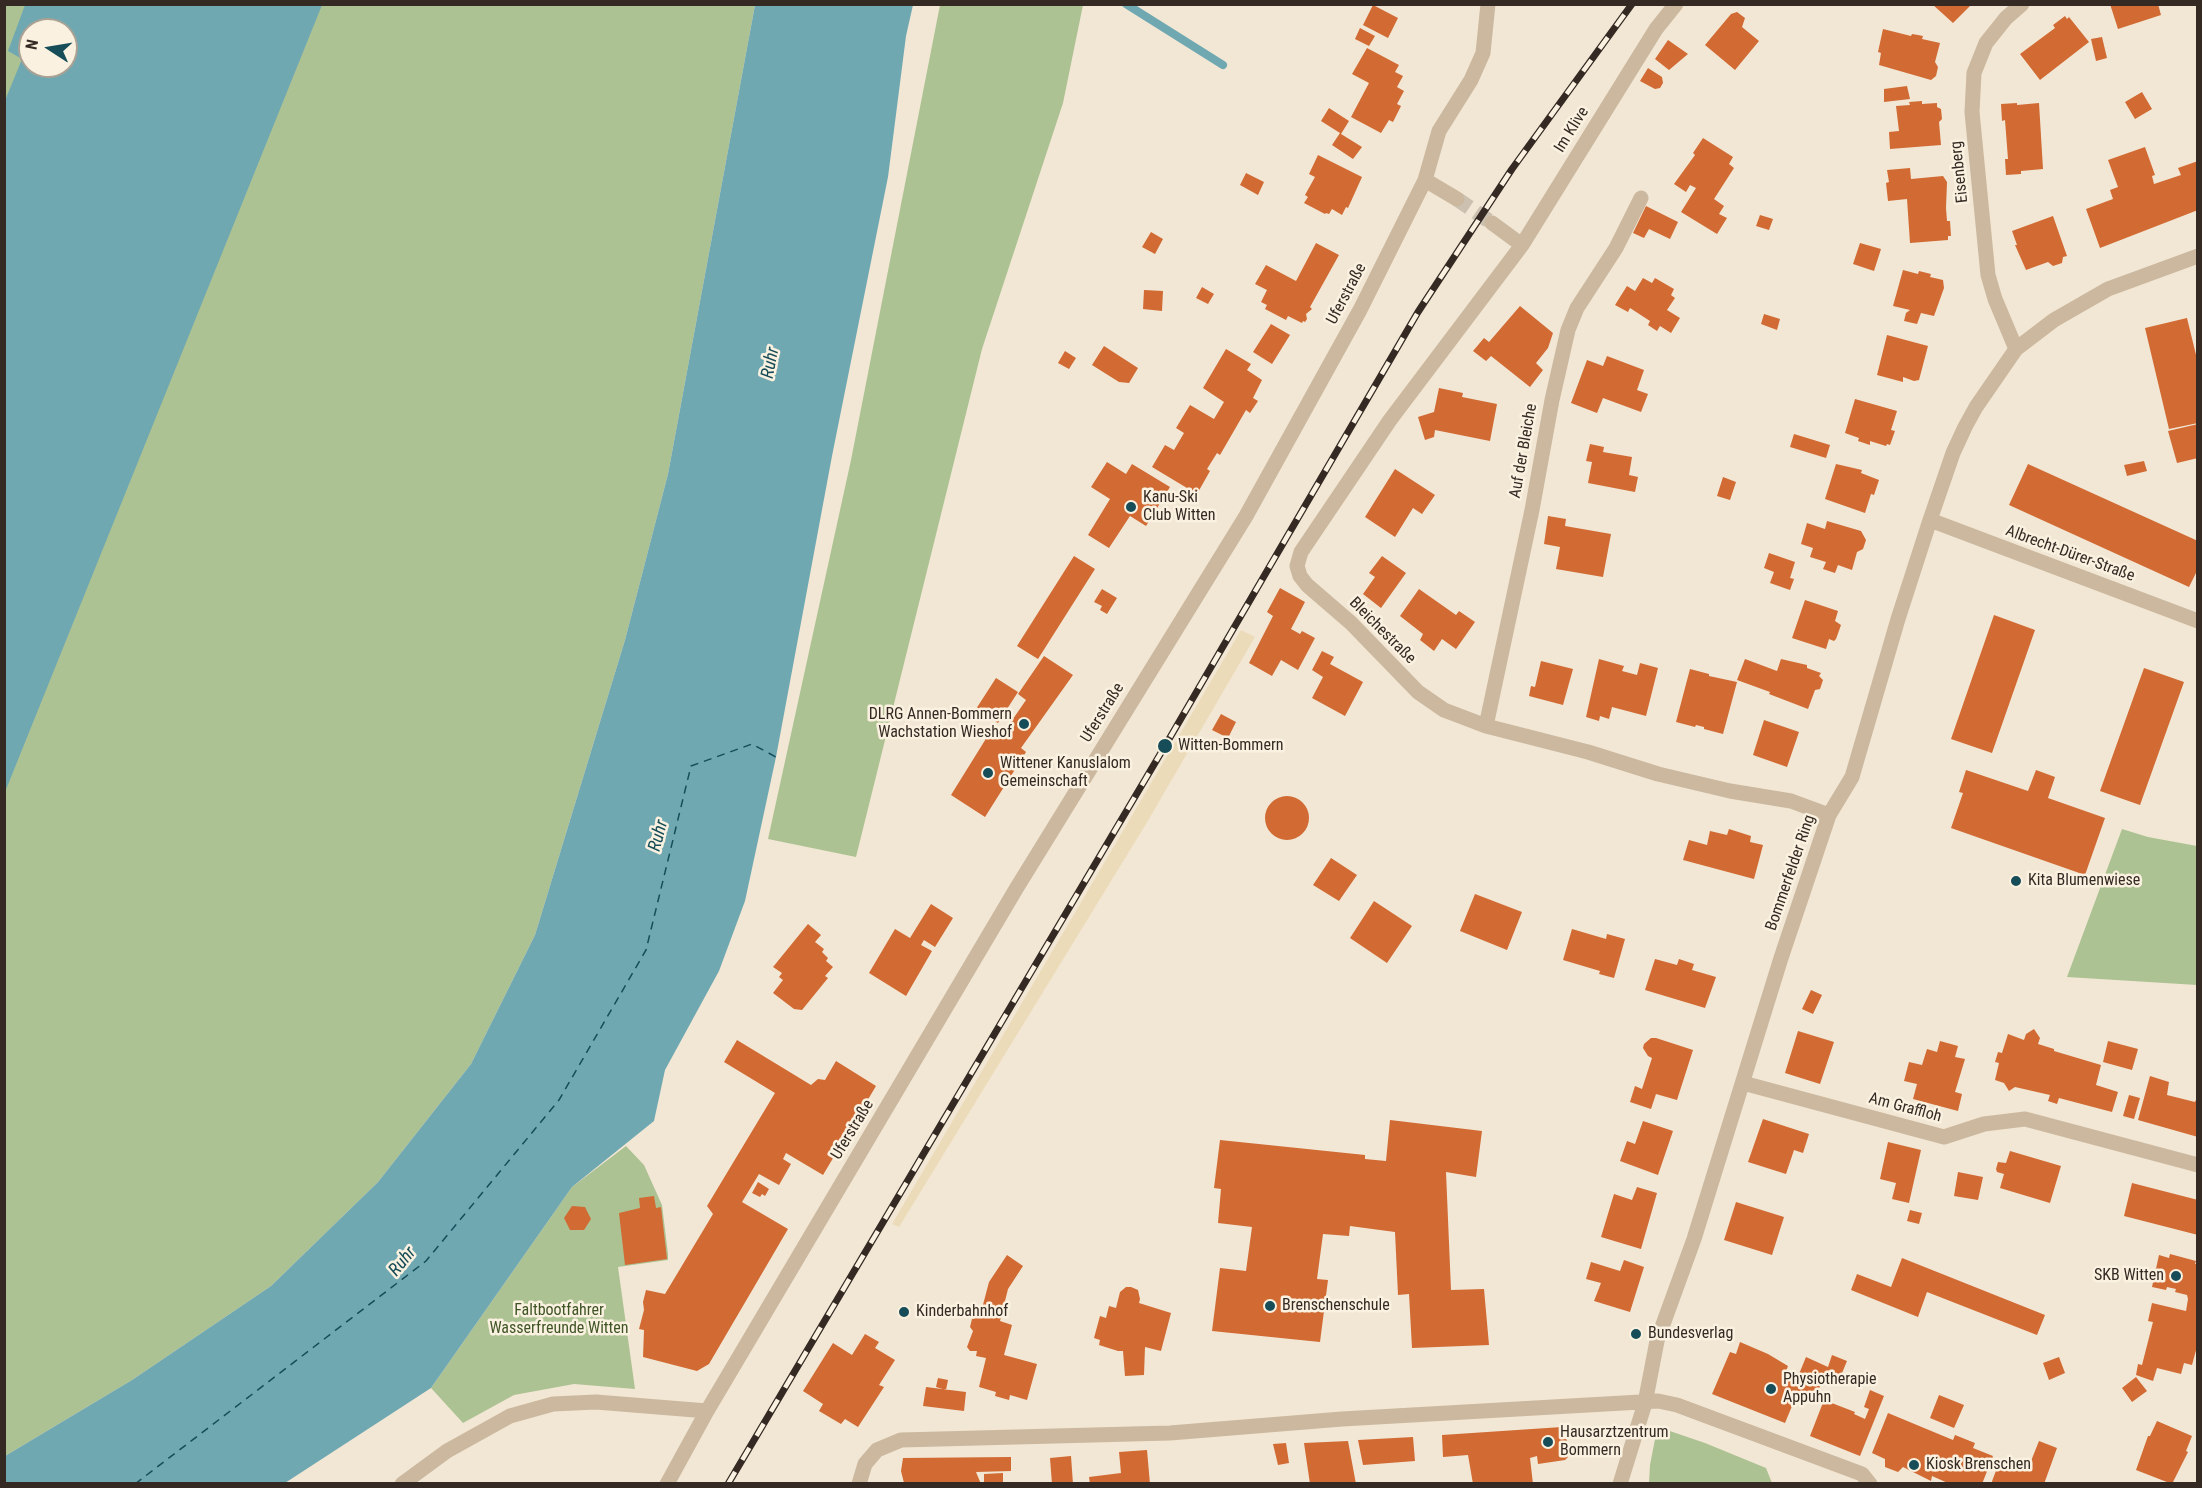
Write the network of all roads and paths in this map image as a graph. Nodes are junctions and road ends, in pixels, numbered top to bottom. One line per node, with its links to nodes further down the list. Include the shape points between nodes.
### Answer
1 (1488, 4): 4 (street, Uferstraße, via 1483,53 1439,131)
2 (1676, 4): 8 (street, Im Klive, via 1656,29)
3 (2022, 4): 10 (street, Eisenberg, via 1986,44 1974,73 1972,112 1988,275)
4 (1425, 180): 6 (street); 18 (street, Uferstraße, via 1360,310 1246,516 1016,889)
5 (1641, 198): 13 (street, Auf der Bleiche, via 1568,330)
6 (1457, 199)
7 (1492, 223): 8 (street)
8 (1522, 245): 13 (street, Bleichestraße, via 1390,420 1302,552 1297,566 1307,585 1351,623 1418,692 1444,710)
9 (2198, 256): 10 (street, Bommerfelder Ring, via 2108,289 2054,320)
10 (2016, 349): 11 (street, Bommerfelder Ring, via 1965,427)
11 (1930, 520): 12 (street, Albrecht-Dürer-Straße); 14 (street, Bommerfelder Ring, via 1852,777)
12 (2198, 621)
13 (1486, 726): 14 (street, Bleichestraße, via 1658,774 1791,801)
14 (1829, 815): 15 (street, Bommerfelder Ring)
15 (1743, 1083): 16 (street, Am Graffloh, via 1944,1137 1984,1125 2025,1119); 17 (street, Bommerfelder Ring, via 1657,1341)
16 (2198, 1165)
17 (1645, 1403): 21 (street, via 1342,1419 1170,1433 901,1440 877,1450 865,1464); 22 (street, Bommerfelder Ring); 23 (street, via 1677,1405 1862,1474)
18 (707, 1411): 19 (street, via 596,1402 553,1404 510,1416 447,1451); 20 (street, Uferstraße)
19 (402, 1484)
20 (667, 1484)
21 (859, 1484)
22 (1620, 1484)
23 (1870, 1484)

